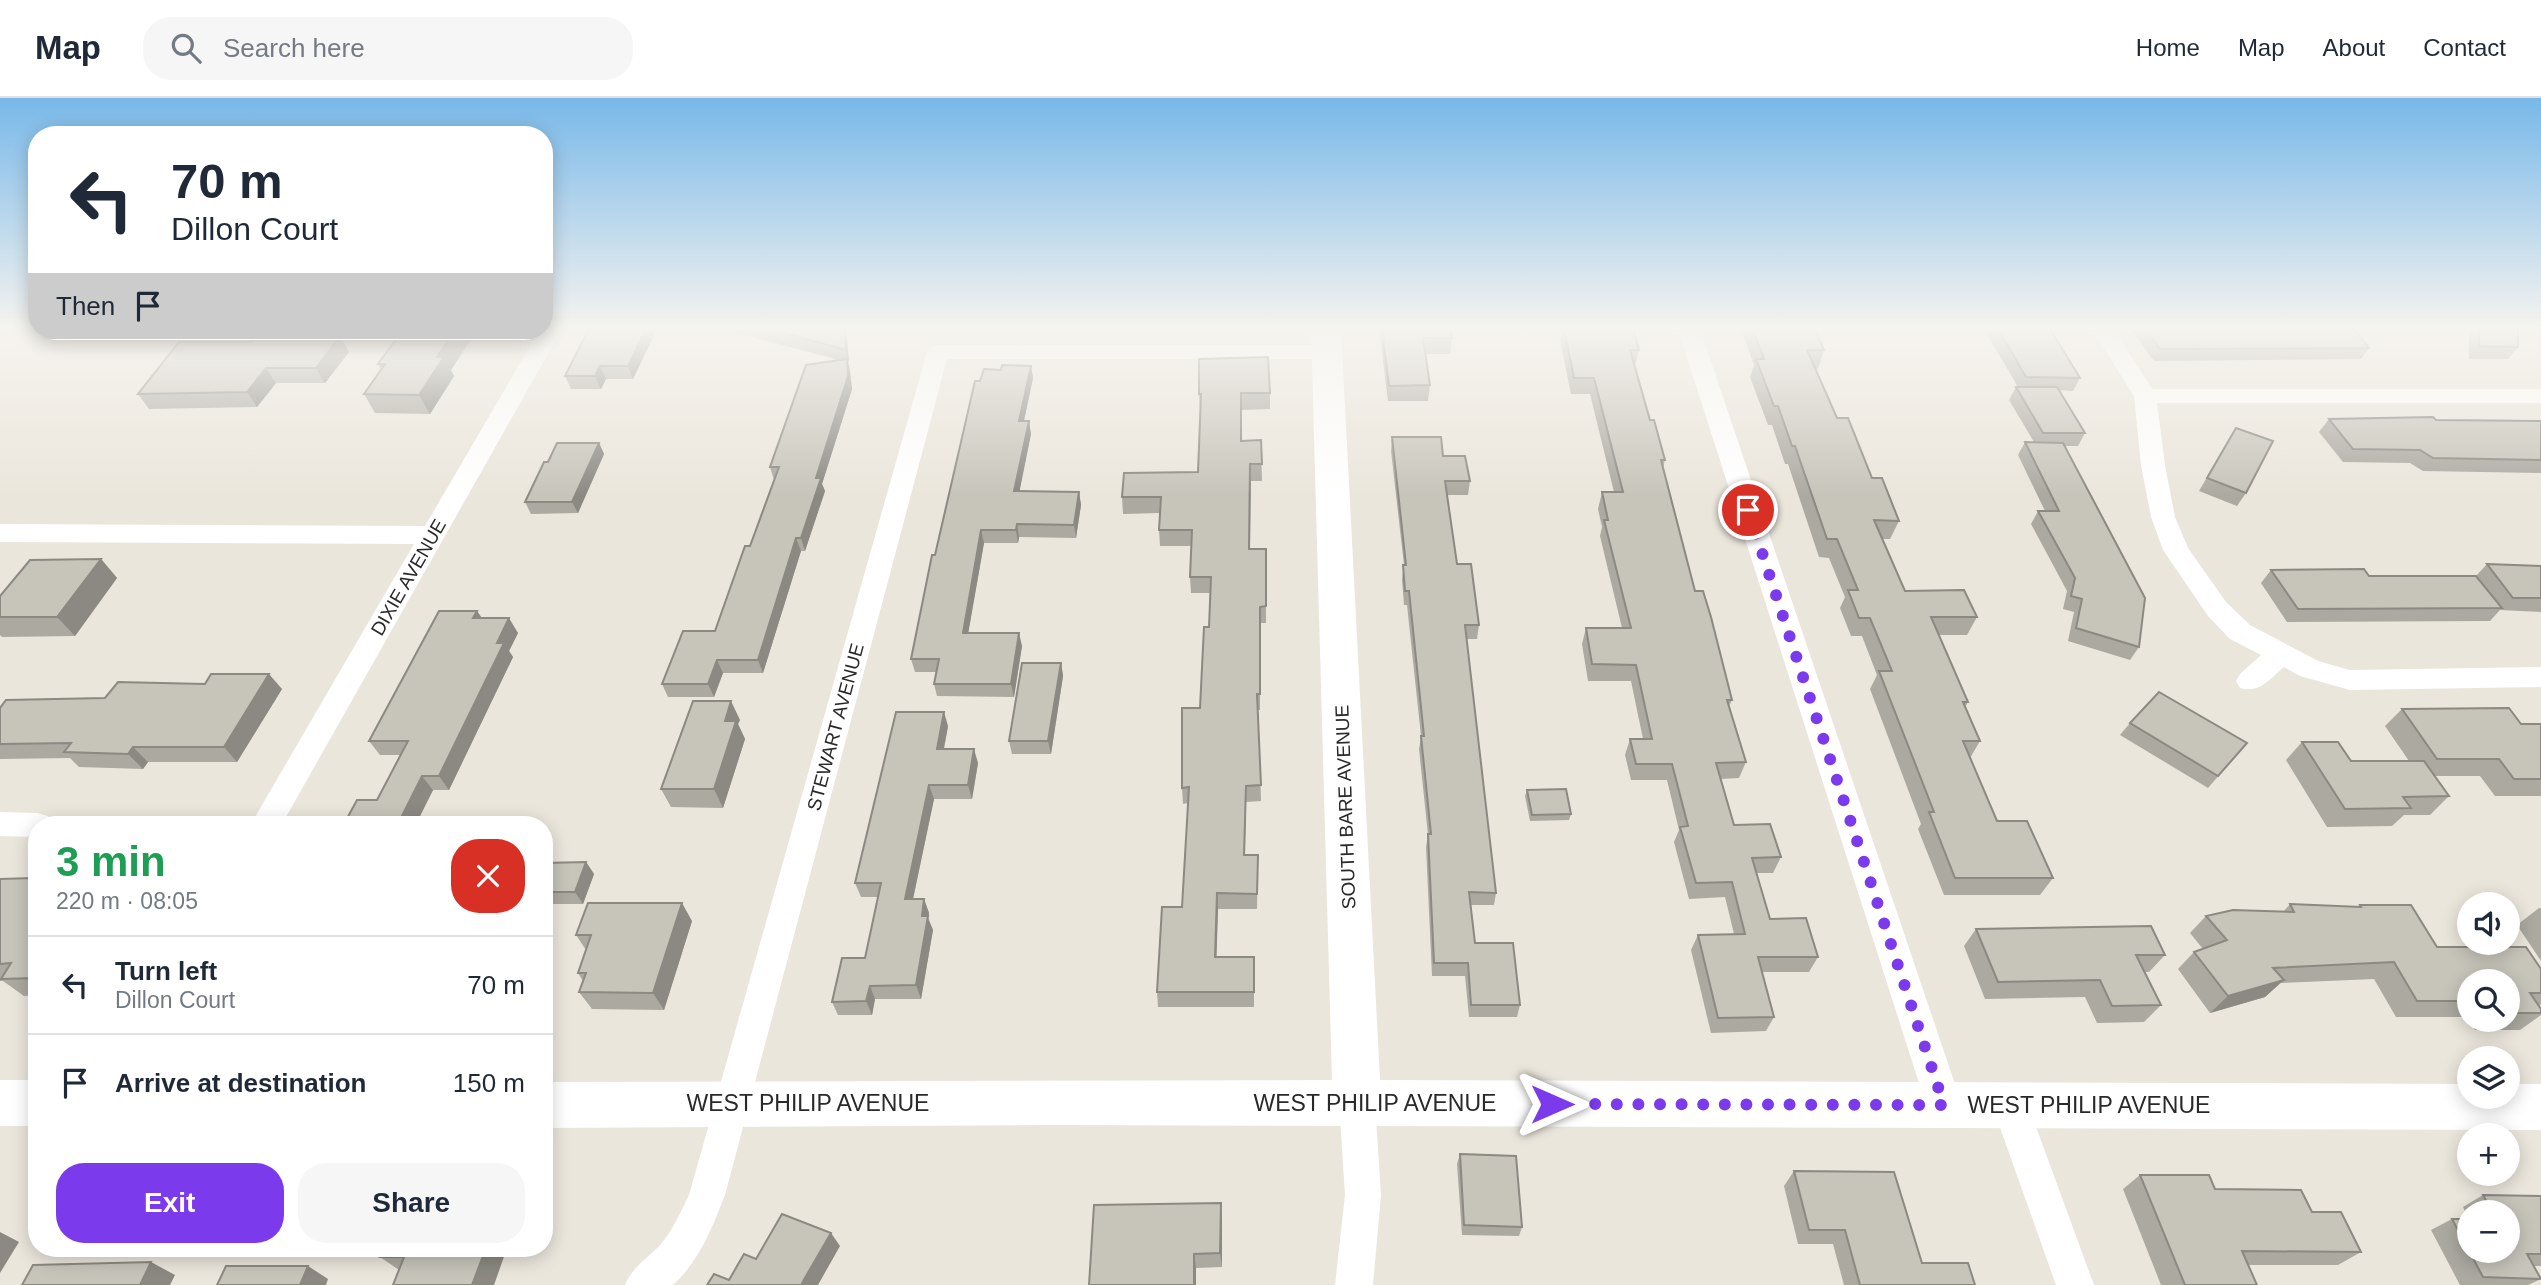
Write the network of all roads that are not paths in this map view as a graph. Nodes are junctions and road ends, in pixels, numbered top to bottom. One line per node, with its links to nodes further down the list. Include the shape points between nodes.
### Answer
1 (519, 384): 9 (street, DIXIE AVENUE)
2 (929, 384): 18 (street, STEWART AVENUE)
3 (1328, 384): 19 (street, SOUTH BARE AVENUE)
4 (1707, 384): 21 (street)
5 (2138, 384): 6 (street)
6 (2145, 396): 7 (street); 10 (street, via 2163,517 2176,550 2217,609 2240,632)
7 (2541, 396)
8 (0, 533): 9 (street)
9 (432, 535): 13 (street, DIXIE AVENUE)
10 (2280, 655): 11 (street, via 2350,680); 12 (street)
11 (2541, 677)
12 (2250, 681)
13 (271, 816)
14 (0, 824): 15 (street)
15 (28, 825)
16 (0, 1102): 17 (street)
17 (28, 1102)
18 (733, 1103): 19 (street, WEST PHILIP AVENUE); 20 (street, WEST PHILIP AVENUE); 24 (street, STEWART AVENUE, via 690,1238 668,1266)
19 (1357, 1103): 21 (street, WEST PHILIP AVENUE); 25 (street, SOUTH BARE AVENUE, via 1363,1195)
20 (553, 1104)
21 (1944, 1105): 22 (street, WEST PHILIP AVENUE)
22 (2010, 1105): 23 (street, WEST PHILIP AVENUE); 26 (street)
23 (2541, 1107)
24 (643, 1285)
25 (1354, 1285)
26 (2075, 1285)

